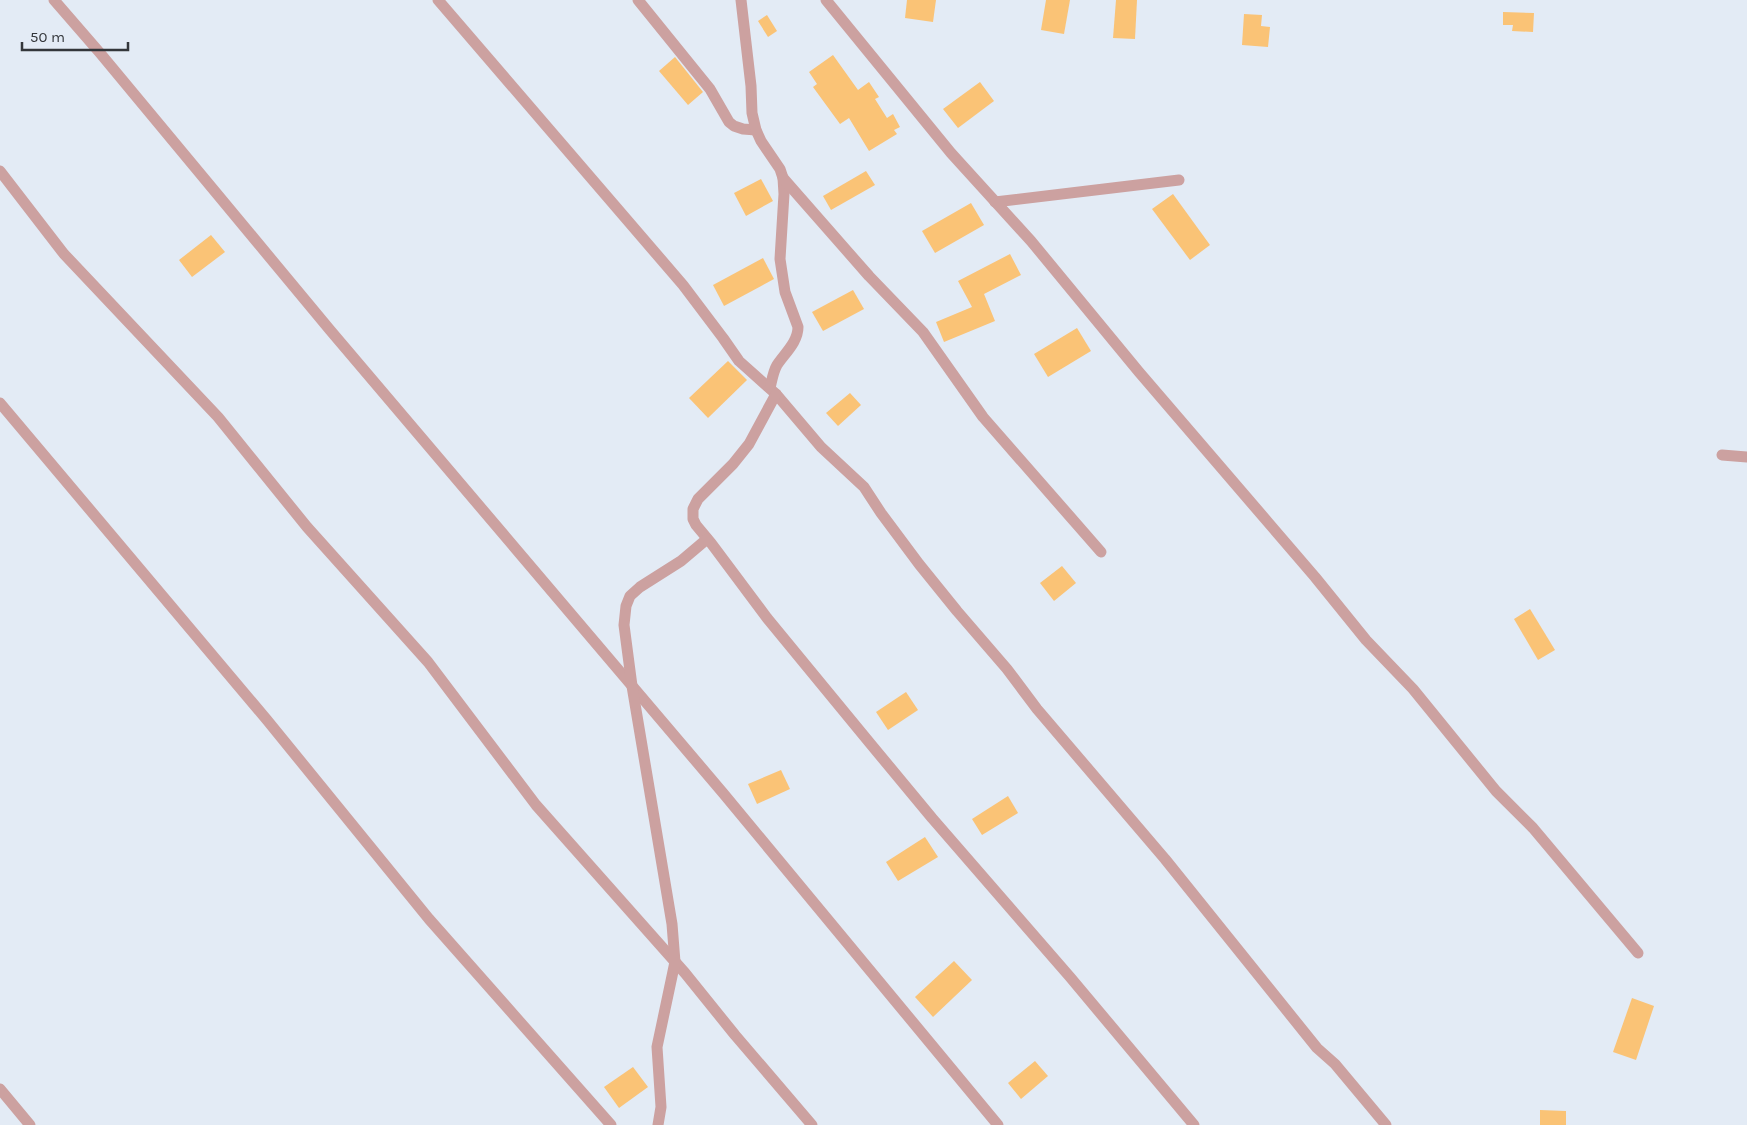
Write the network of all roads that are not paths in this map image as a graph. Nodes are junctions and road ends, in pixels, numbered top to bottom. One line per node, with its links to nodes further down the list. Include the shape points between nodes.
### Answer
1 (54, 0): 17 (street)
2 (438, 0): 11 (street, via 683,285 739,361)
3 (638, 0): 6 (street, via 710,89 729,122 743,129)
4 (741, 0): 6 (street)
5 (826, 0): 10 (street, via 951,154)
6 (756, 130): 8 (street)
7 (0, 171): 19 (street, via 64,254 218,417 307,526 428,662 536,805)
8 (783, 178): 11 (street, via 780,259 785,292 798,332 777,366); 16 (street, via 923,332 983,417)
9 (1179, 180): 10 (street)
10 (995, 202): 18 (street, via 1032,241 1366,640 1413,689 1496,791 1533,828)
11 (773, 391): 15 (street, via 749,444 698,499 693,509 696,526); 27 (street, via 821,446 864,487 919,564 1037,709 1165,859 1317,1048 1335,1064)
12 (0, 402): 22 (street, via 429,919)
13 (1722, 455): 14 (street)
14 (1747, 457)
15 (707, 539): 17 (street, via 630,596 624,625); 26 (street, via 767,618 932,818)
16 (1101, 552)
17 (632, 686): 19 (street, via 672,924); 25 (street)
18 (1638, 953)
19 (675, 962): 23 (street, via 657,1047 661,1107); 24 (street)
20 (0, 1089): 21 (street)
21 (30, 1125)
22 (611, 1125)
23 (658, 1125)
24 (812, 1125)
25 (998, 1125)
26 (1194, 1125)
27 (1386, 1125)

